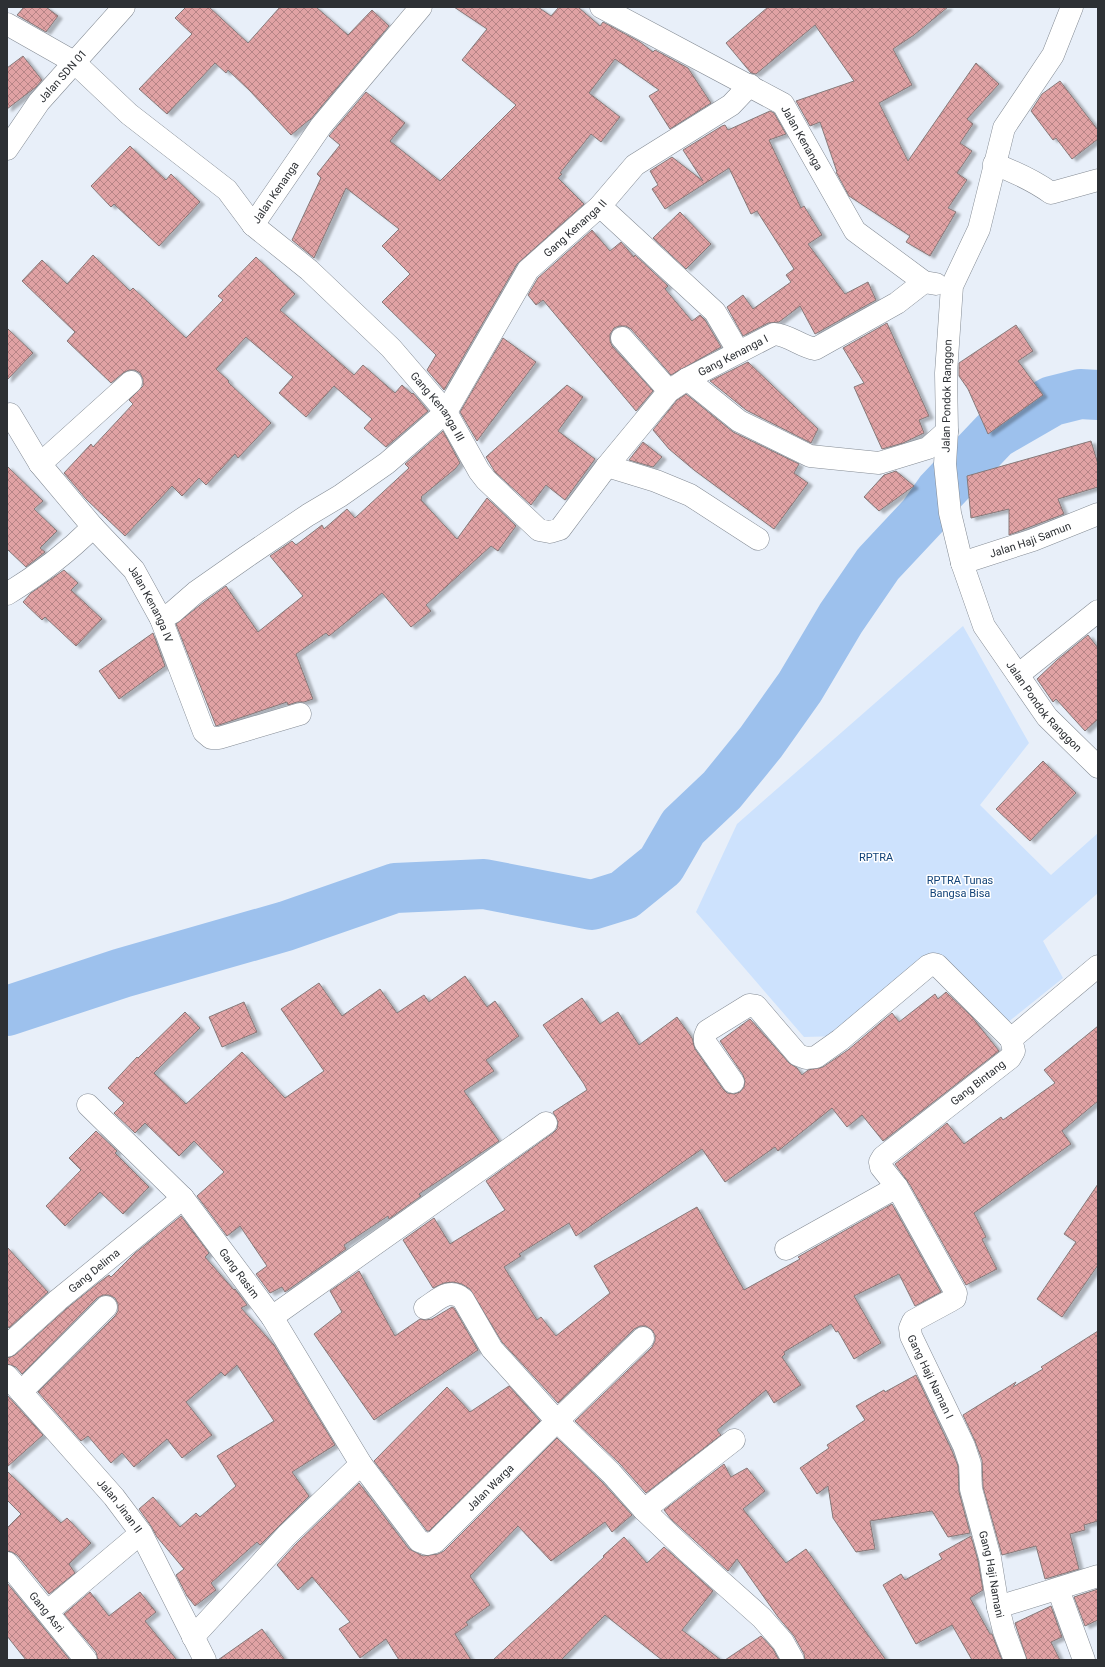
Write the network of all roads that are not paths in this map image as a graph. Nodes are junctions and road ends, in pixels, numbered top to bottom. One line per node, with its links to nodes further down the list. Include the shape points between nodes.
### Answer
1 (124, 7): 6 (street, Jalan SDN 01)
2 (421, 7): 12 (street, Jalan Kenanga, via 321,126)
3 (601, 7): 7 (street, Jalan Kenanga)
4 (1072, 7): 9 (street, Jalan Pondok Ranggon, via 1052,56 1004,128)
5 (7, 24): 6 (street, Jalan Kenanga)
6 (74, 62): 8 (street, Jalan SDN 01, via 39,102); 12 (street, Jalan Kenanga, via 130,114 227,190)
7 (750, 85): 11 (street, Gang Kenanga II, via 732,105 635,165); 13 (street, Jalan Kenanga, via 783,104 855,231)
8 (7, 149)
9 (994, 164): 10 (street, via 1038,183 1051,193); 14 (street, Jalan Pondok Ranggon, via 979,229)
10 (1098, 180)
11 (600, 206): 16 (street, via 715,312); 19 (street, Gang Kenanga II, via 528,270)
12 (253, 225): 19 (street, Gang Kenanga III, via 309,270 391,348)
13 (924, 282): 14 (street, Jalan Kenanga); 16 (street, Gang Kenanga I, via 897,303 815,349 774,334)
14 (952, 286): 21 (street, Jalan Pondok Ranggon, via 946,373)
15 (622, 338): 18 (street)
16 (738, 352): 18 (street, Gang Kenanga I)
17 (131, 382): 22 (street)
18 (678, 385): 21 (street, via 739,421 810,456 879,463 928,448); 23 (street, Gang Kenanga I)
19 (446, 412): 23 (street, Gang Kenanga III, via 486,480 539,530 550,532 560,529); 30 (street, Gang Kenanga II, via 387,463 246,557)
20 (7, 415): 22 (street, Jalan Kenanga IV, via 10,414)
21 (948, 431): 27 (street, Jalan Pondok Ranggon, via 945,464 950,513)
22 (40, 464): 25 (street, Jalan Kenanga IV)
23 (607, 466): 26 (street, via 656,481 690,495)
24 (1098, 514): 27 (street, Jalan Haji Samun, via 1033,540)
25 (93, 527): 28 (street, via 72,548); 30 (street, Jalan Kenanga IV, via 134,570)
26 (758, 538)
27 (962, 563): 31 (street, Jalan Pondok Ranggon, via 984,626)
28 (7, 594)
29 (1098, 611): 31 (street)
30 (160, 619): 32 (street, Jalan Kenanga IV, via 204,732 211,738 219,738)
31 (1018, 675): 33 (street, Jalan Pondok Ranggon, via 1047,717)
32 (300, 714)
33 (1098, 767)
34 (1098, 966): 35 (street)
35 (1011, 1039): 36 (street, via 937,965 933,964 816,1057 806,1058 798,1055 756,1006 749,1005 707,1031 705,1036 705,1042); 39 (street, Gang Bintang, via 1014,1050 1010,1058 883,1157)
36 (733, 1082)
37 (88, 1105): 41 (street, Gang Rasim)
38 (546, 1123): 45 (street)
39 (880, 1162): 40 (street, Gang Haji Naman I)
40 (897, 1187): 42 (street); 52 (street, Gang Haji Naman I, via 956,1292 955,1298 913,1321 910,1328 911,1336 964,1446 970,1464)
41 (183, 1198): 45 (street, Gang Rasim); 47 (street, Gang Delima, via 58,1300)
42 (786, 1249)
43 (106, 1307): 48 (street)
44 (425, 1308): 49 (street, via 451,1293 463,1298 492,1349)
45 (272, 1317): 51 (street, Gang Rasim)
46 (643, 1338): 49 (street, Jalan Warga)
47 (7, 1346)
48 (14, 1384): 54 (street, Jalan Jinan II, via 114,1497)
49 (557, 1421): 51 (street, Jalan Warga, via 435,1542 427,1544 419,1541); 53 (street, via 611,1473)
50 (734, 1440): 53 (street)
51 (361, 1464): 60 (street, via 287,1536)
52 (971, 1488): 58 (street, Gang Haji Namani, via 990,1558)
53 (644, 1510): 63 (street, via 762,1618 783,1642)
54 (141, 1533): 59 (street); 60 (street, Jalan Jinan II)
55 (7, 1563): 59 (street, Gang Asri)
56 (1098, 1576): 57 (street)
57 (1058, 1589): 58 (street); 65 (street)
58 (998, 1607): 64 (street, Gang Haji Namani)
59 (47, 1612): 62 (street, Gang Asri)
60 (193, 1637): 61 (street, Jalan Jinan II)
61 (202, 1659)
62 (86, 1660)
63 (793, 1660)
64 (1015, 1660)
65 (1084, 1660)

